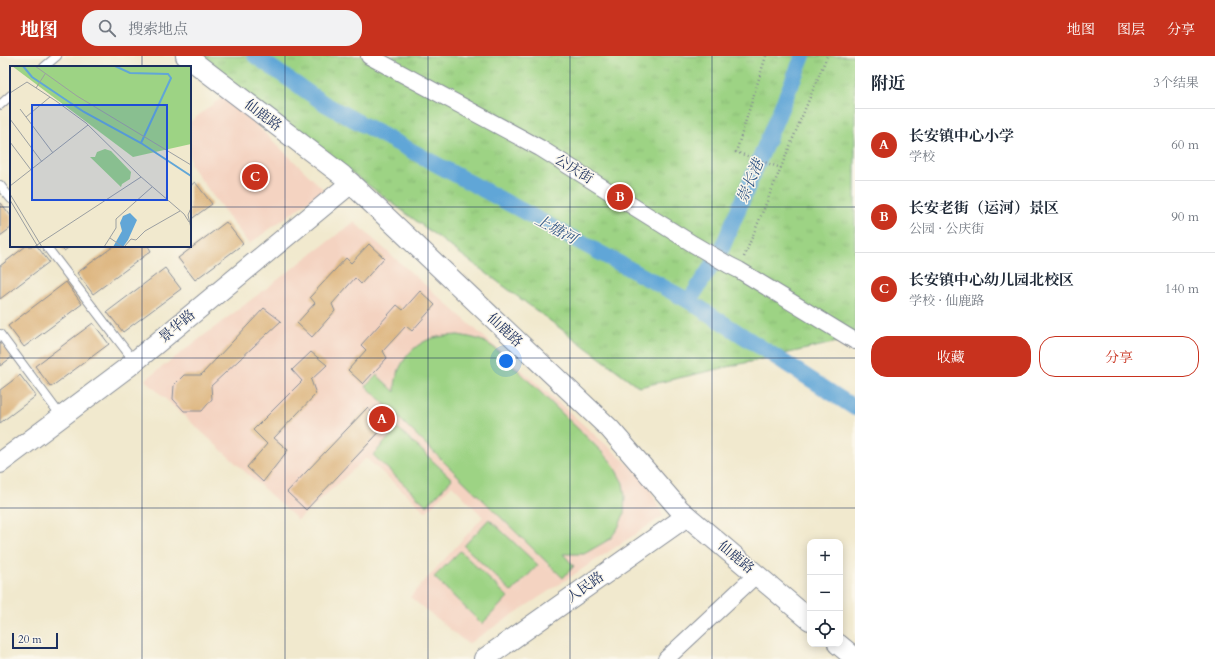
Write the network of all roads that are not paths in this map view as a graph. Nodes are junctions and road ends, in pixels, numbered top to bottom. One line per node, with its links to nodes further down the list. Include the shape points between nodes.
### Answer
1 (57, 56): 4 (lane)
2 (186, 56): 7 (street, 仙鹿路)
3 (369, 56): 12 (street, 公庆街, via 540,148)
4 (45, 66)
5 (10, 97): 6 (lane)
6 (0, 105)
7 (350, 183): 13 (street, 景华路); 16 (street, 仙鹿路, via 610,429)
8 (0, 185): 9 (lane)
9 (10, 198)
10 (47, 247): 13 (lane)
11 (0, 334): 14 (lane)
12 (855, 341)
13 (134, 361): 14 (street, 景华路)
14 (61, 416): 15 (street, 景华路)
15 (0, 463)
16 (687, 516): 17 (street, 仙鹿路); 21 (street, 人民路)
17 (757, 574): 18 (street, 仙鹿路); 22 (street)
18 (807, 617)
19 (842, 647): 20 (street)
20 (855, 658)
21 (484, 659)
22 (666, 659)

